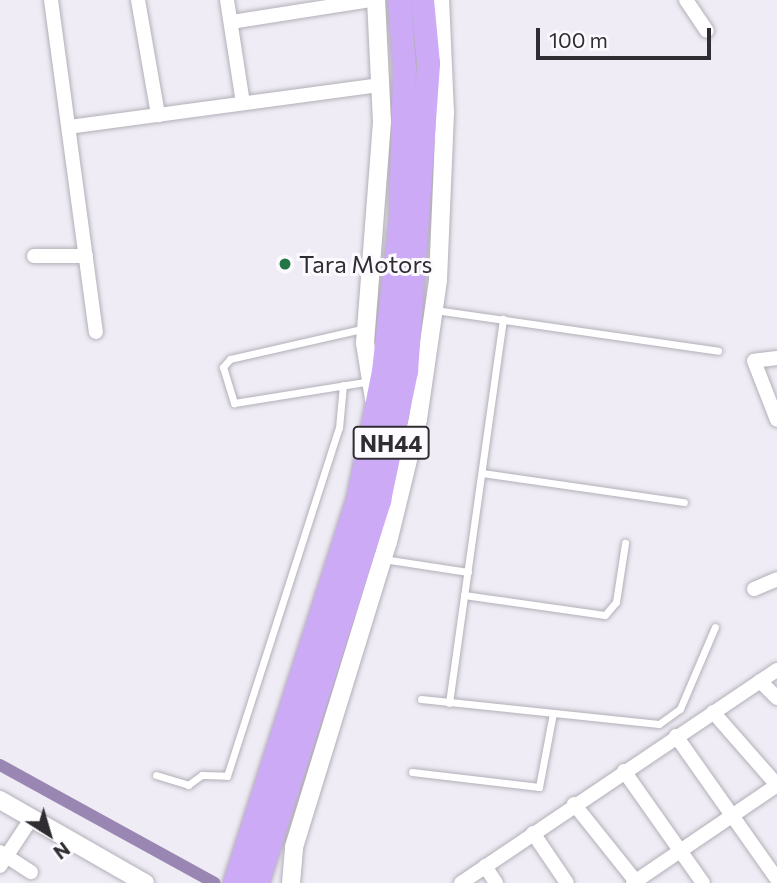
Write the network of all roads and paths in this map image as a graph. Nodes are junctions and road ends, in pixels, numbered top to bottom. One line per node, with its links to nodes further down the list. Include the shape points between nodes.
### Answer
1 (51, 0): 14 (street)
2 (138, 0): 13 (street)
3 (227, 0): 9 (street)
4 (374, 0): 9 (street); 11 (street)
5 (399, 0): 25 (highway, NH44, via 404,67 400,220)
6 (422, 0): 56 (highway, NH44, via 428,63 406,371 379,500)
7 (440, 0): 17 (street, via 445,113)
8 (686, 0): 10 (street)
9 (231, 22): 12 (street)
10 (707, 31)
11 (381, 85): 12 (street); 19 (street)
12 (243, 103): 13 (street)
13 (158, 115): 14 (street)
14 (69, 127): 16 (street)
15 (34, 256): 16 (street)
16 (86, 256): 20 (street)
17 (434, 309): 18 (lane); 30 (street, via 418,419)
18 (503, 319): 21 (lane); 27 (lane)
19 (366, 327): 23 (street); 24 (lane, via 230,359 223,367 234,403)
20 (96, 332)
21 (718, 351)
22 (777, 358): 26 (street, via 754,361)
23 (371, 380): 24 (lane); 25 (street)
24 (343, 385): 46 (lane, via 339,428 226,778 202,775 185,785)
25 (376, 406): 56 (highway, NH44, via 358,496)
26 (777, 420)
27 (482, 473): 28 (lane); 31 (lane)
28 (684, 502)
29 (625, 542): 34 (lane, via 617,602 606,615)
30 (383, 559): 31 (lane); 62 (street, via 294,847)
31 (468, 572): 34 (lane)
32 (777, 579): 33 (street)
33 (754, 589)
34 (464, 595): 40 (lane)
35 (715, 627): 42 (lane, via 680,709 668,721)
36 (777, 670): 37 (street)
37 (760, 681): 38 (street); 41 (street)
38 (777, 698)
39 (421, 699): 40 (lane)
40 (449, 703): 42 (lane)
41 (713, 712): 43 (street); 47 (street)
42 (553, 713): 45 (lane, via 538,787)
43 (676, 736): 44 (street); 50 (street)
44 (624, 771): 49 (street); 53 (street)
45 (412, 772)
46 (156, 775)
47 (777, 785): 50 (street)
48 (0, 800): 51 (street)
49 (574, 804): 52 (street); 59 (street)
50 (737, 814): 53 (street); 58 (street)
51 (31, 819): 54 (street); 60 (street)
52 (533, 833): 55 (street); 65 (street)
53 (682, 850): 59 (street); 66 (street)
54 (2, 858): 57 (street)
55 (485, 866): 63 (street); 64 (street)
56 (254, 871): 61 (highway, NH44)
57 (31, 872)
58 (777, 879)
59 (635, 882)
60 (145, 883)
61 (234, 883)
62 (290, 883)
63 (461, 883)
64 (496, 883)
65 (567, 883)
66 (703, 883)

